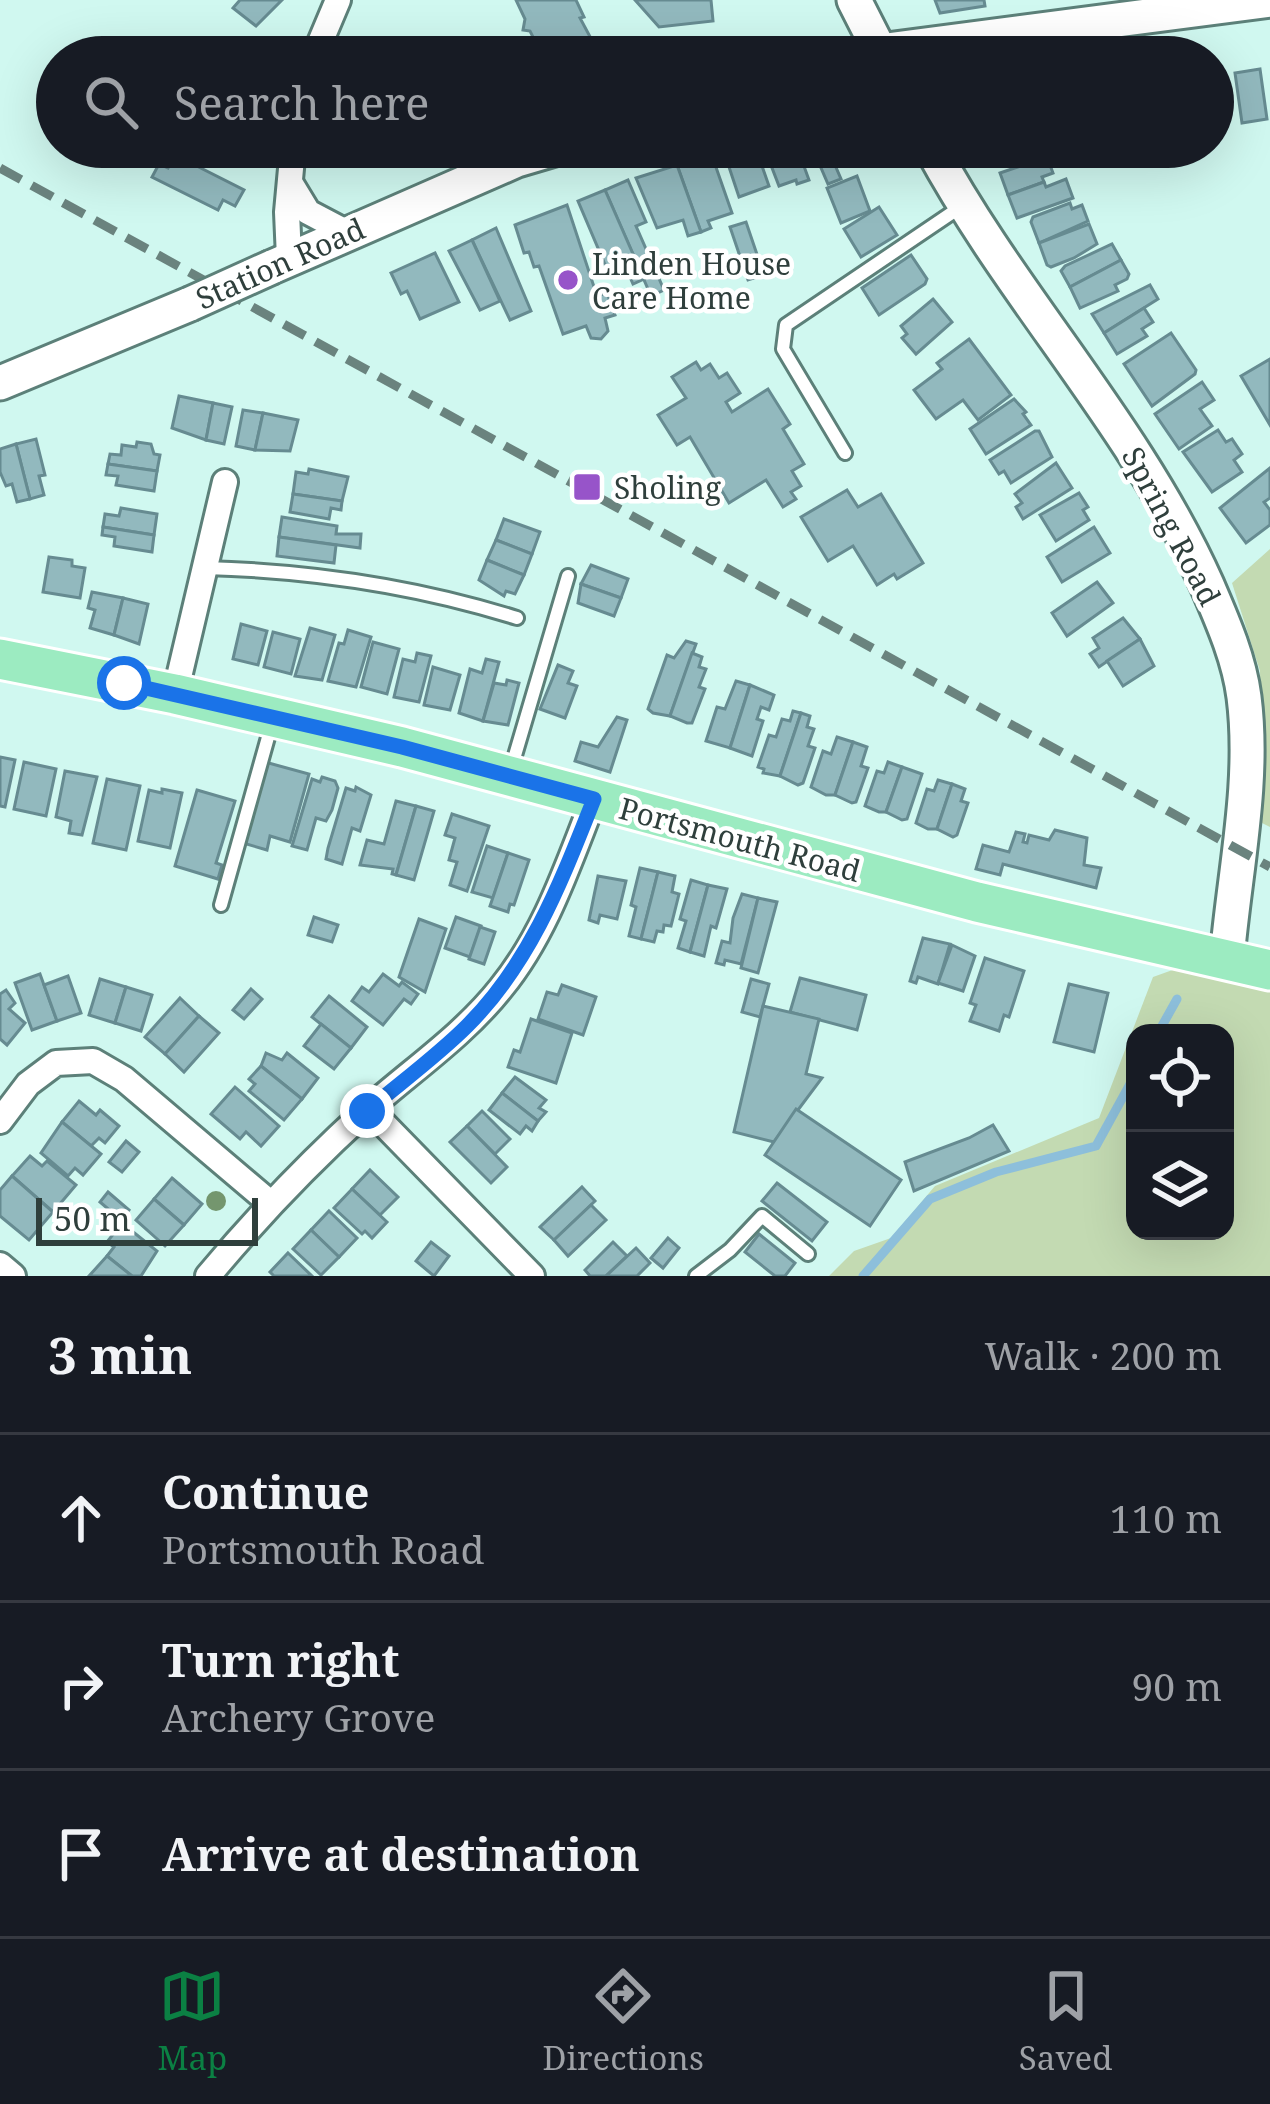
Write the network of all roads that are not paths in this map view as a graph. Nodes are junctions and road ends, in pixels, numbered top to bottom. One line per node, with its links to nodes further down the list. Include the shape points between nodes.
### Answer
1 (338, 0): 4 (street)
2 (854, 0): 5 (street)
3 (1270, 0): 6 (street)
4 (323, 36)
5 (867, 36)
6 (1011, 36)
7 (292, 168): 10 (street)
8 (498, 168): 12 (street, Station Road)
9 (942, 168): 11 (street, Spring Road)
10 (291, 184): 12 (street, via 308,212); 13 (street)
11 (962, 205): 15 (lane, via 786,326 783,350); 26 (street, Spring Road, via 1161,491 1234,652 1246,755)
12 (346, 232): 13 (street, Station Road)
13 (280, 263): 14 (street, Station Road, bridge)
14 (0, 383)
15 (844, 453)
16 (225, 482): 17 (street)
17 (204, 568): 19 (lane, via 348,578 438,593); 21 (street)
18 (568, 576): 23 (lane)
19 (517, 618)
20 (0, 659): 21 (main road, Portsmouth Road)
21 (175, 694): 22 (main road, Portsmouth Road)
22 (274, 716): 23 (main road, Portsmouth Road); 25 (lane)
23 (509, 776): 24 (main road, Portsmouth Road)
24 (594, 799): 26 (main road, Portsmouth Road, via 977,902); 28 (street, via 562,881 502,987)
25 (221, 905)
26 (1227, 959): 27 (main road, Portsmouth Road)
27 (1270, 970)
28 (369, 1108): 30 (street); 35 (street)
29 (0, 1121): 30 (street, via 56,1063 93,1061)
30 (269, 1202): 34 (street)
31 (808, 1254): 36 (lane, via 761,1216)
32 (0, 1265): 33 (street)
33 (13, 1276)
34 (208, 1276)
35 (532, 1276)
36 (696, 1276)

